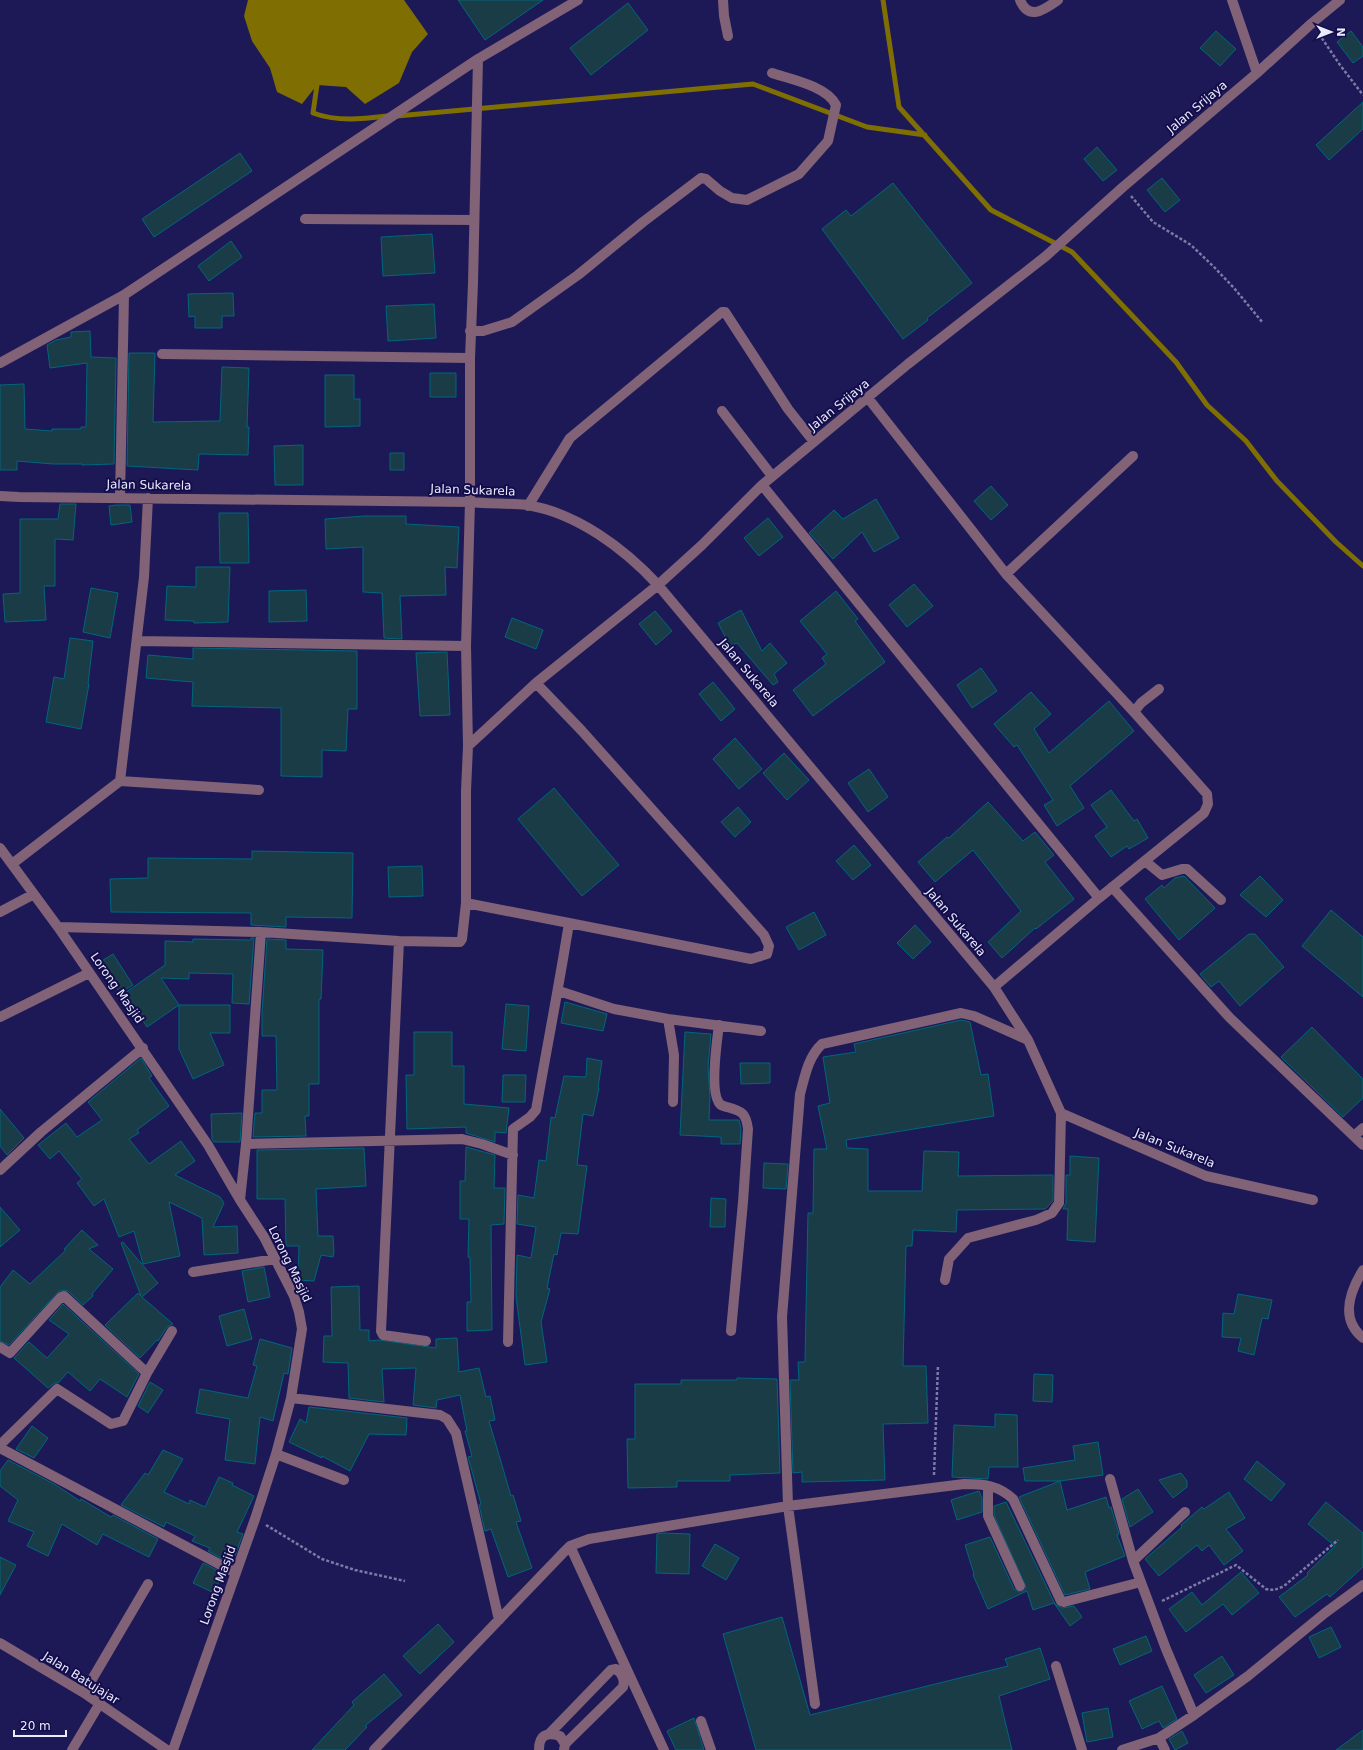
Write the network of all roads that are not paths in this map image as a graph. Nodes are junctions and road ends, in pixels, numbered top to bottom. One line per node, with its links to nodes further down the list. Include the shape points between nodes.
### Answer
1 (578, 0): 8 (street)
2 (723, 0): 7 (street)
3 (1020, 0): 4 (street, via 1028,11 1036,12 1046,9)
4 (1058, 0)
5 (1232, 0): 10 (street)
6 (1340, 0): 10 (street, Jalan Srijaya)
7 (728, 36)
8 (478, 60): 12 (street); 13 (street)
9 (772, 73): 14 (street, via 814,87 831,97 836,105 828,142 799,174 746,200 732,198 706,178 701,178 578,275 517,319 497,328)
10 (1257, 73): 18 (street, Jalan Srijaya, via 1123,186 1046,256)
11 (305, 219): 12 (street)
12 (474, 220): 14 (street)
13 (124, 295): 17 (street); 25 (street)
14 (470, 331): 16 (street)
15 (162, 354): 16 (street)
16 (470, 358): 27 (street)
17 (0, 363)
18 (868, 398): 20 (street, Jalan Srijaya); 29 (street)
19 (722, 411): 22 (street)
20 (814, 442): 22 (street, Jalan Srijaya); 28 (street, via 788,409 725,312 722,312 570,438)
21 (1133, 456): 29 (street)
22 (772, 476): 23 (street, Jalan Srijaya)
23 (762, 485): 30 (street, Jalan Srijaya); 44 (street)
24 (0, 496): 25 (street, Jalan Sukarela)
25 (120, 498): 26 (street, Jalan Sukarela)
26 (148, 498): 27 (street, Jalan Sukarela); 31 (street, via 144,577)
27 (470, 502): 28 (street, Jalan Sukarela); 32 (street)
28 (528, 506): 30 (street, Jalan Sukarela, via 562,515 589,528 633,561)
29 (1006, 574): 35 (street)
30 (658, 585): 33 (street, Jalan Srijaya); 53 (street, Jalan Sukarela)
31 (137, 642): 32 (street); 37 (street)
32 (466, 646): 36 (street)
33 (536, 682): 36 (street, Jalan Srijaya); 48 (street, via 764,935 769,946 766,954 751,959)
34 (1159, 689): 35 (street)
35 (1134, 712): 40 (street, via 1207,794 1208,804 1204,813)
36 (468, 746): 46 (street)
37 (120, 781): 38 (street); 41 (street)
38 (259, 790)
39 (0, 848): 41 (street, Lorong Masjid)
40 (1145, 862): 42 (street); 45 (street, via 1162,875 1187,869)
41 (12, 864): 43 (street, Lorong Masjid)
42 (1112, 887): 44 (street); 64 (street, via 1230,1018)
43 (34, 894): 47 (street); 49 (street, Lorong Masjid)
44 (1099, 898): 53 (street)
45 (1221, 900)
46 (466, 903): 48 (street); 51 (street, via 460,942)
47 (0, 912)
48 (568, 923): 54 (street)
49 (58, 927): 50 (street); 52 (street, Lorong Masjid)
50 (261, 932): 51 (street); 66 (street)
51 (399, 941): 65 (street)
52 (89, 972): 55 (street); 60 (street, Lorong Masjid)
53 (994, 987): 59 (street, Jalan Sukarela)
54 (558, 991): 56 (street, via 614,1009); 68 (street, via 536,1110 513,1129)
55 (0, 1017)
56 (668, 1019): 57 (street); 61 (street, via 674,1055)
57 (719, 1025): 58 (street); 77 (street, via 714,1079 717,1100 721,1105 740,1111 746,1117 748,1129)
58 (760, 1031)
59 (1028, 1040): 62 (street, Jalan Sukarela); 89 (street, via 974,1016 960,1013 822,1044 814,1051 800,1094 782,1317)
60 (142, 1048): 69 (street, via 41,1132); 70 (street, Lorong Masjid, via 208,1145)
61 (674, 1102)
62 (1061, 1113): 71 (street, Jalan Sukarela, via 1206,1176); 75 (street, via 1059,1203 1052,1214 968,1238 949,1258)
63 (1363, 1128): 64 (street)
64 (1354, 1136): 67 (street)
65 (389, 1140): 66 (street); 68 (street, via 462,1140); 79 (street, via 381,1331 383,1334)
66 (246, 1144): 70 (street)
67 (1363, 1145)
68 (513, 1155): 80 (street)
69 (0, 1170)
70 (240, 1200): 72 (street, Lorong Masjid)
71 (1313, 1200)
72 (276, 1259): 74 (street); 83 (street, Lorong Masjid, via 294,1296 302,1329)
73 (1363, 1270): 78 (street, via 1349,1301 1348,1311 1351,1326)
74 (193, 1272)
75 (945, 1280)
76 (172, 1331): 82 (street)
77 (731, 1331)
78 (1363, 1338)
79 (426, 1341)
80 (508, 1342)
81 (0, 1347): 82 (street, via 10,1353 64,1296)
82 (147, 1373): 84 (street, via 123,1421 111,1424 59,1389 54,1390)
83 (292, 1398): 85 (street, Lorong Masjid); 98 (street, via 412,1411 440,1415 447,1419 456,1433)
84 (0, 1447): 93 (street)
85 (276, 1454): 87 (street); 93 (street, Lorong Masjid)
86 (1110, 1479): 92 (street)
87 (344, 1480)
88 (988, 1486): 89 (street, via 964,1484); 94 (street, via 1000,1489 1013,1499 1061,1601); 97 (street, via 988,1516)
89 (788, 1506): 91 (street, via 589,1539); 103 (street)
90 (1185, 1512): 92 (street)
91 (570, 1546): 98 (street); 114 (street)
92 (1133, 1561): 94 (street)
93 (236, 1573): 111 (street, Lorong Masjid)
94 (1141, 1582): 104 (street)
95 (148, 1584): 101 (street)
96 (1363, 1585): 104 (street)
97 (1020, 1586)
98 (499, 1620): 112 (street)
99 (0, 1643): 101 (street, Jalan Batujajar)
100 (1056, 1666): 116 (street)
101 (84, 1693): 102 (street, Jalan Batujajar)
102 (100, 1703): 109 (street); 110 (street, Jalan Batujajar)
103 (815, 1704)
104 (1194, 1716): 107 (street)
105 (701, 1722): 115 (street)
106 (550, 1733): 108 (street, via 560,1736); 108 (street, via 611,1670 619,1671 624,1678 623,1687); 113 (street, via 543,1736)
107 (1159, 1738): 117 (street); 118 (street)
108 (565, 1747)
109 (72, 1750)
110 (167, 1750)
111 (174, 1750)
112 (374, 1750)
113 (538, 1750)
114 (664, 1750)
115 (711, 1750)
116 (1082, 1750)
117 (1122, 1750)
118 (1165, 1750)

